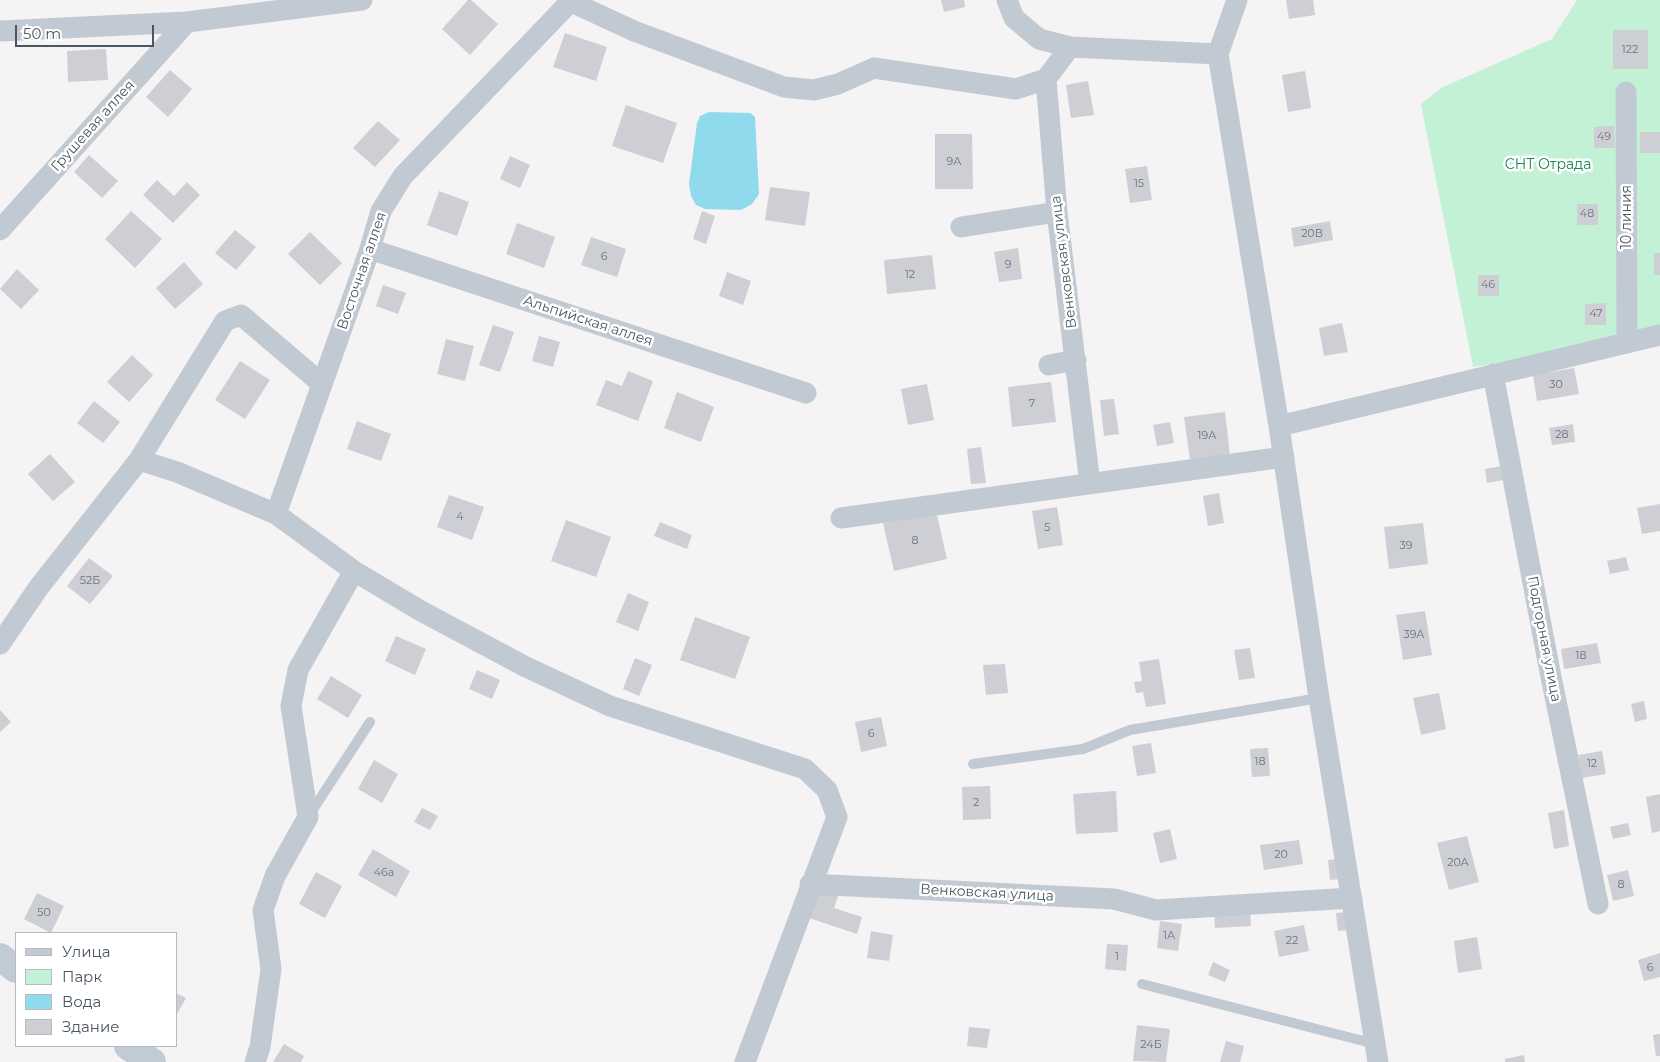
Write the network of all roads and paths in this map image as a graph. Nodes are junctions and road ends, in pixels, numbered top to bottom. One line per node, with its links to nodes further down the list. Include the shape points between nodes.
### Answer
1 (357, 0): 5 (street)
2 (1007, 0): 7 (street, via 1014,18 1039,39)
3 (1237, 0): 8 (street)
4 (570, 1): 9 (street, via 634,31 784,87 814,90 838,84 874,68 1016,89); 14 (street, Восточная аллея, via 403,176 381,211)
5 (187, 22): 6 (street); 13 (street, Грушевая аллея)
6 (0, 31)
7 (1070, 47): 8 (street); 9 (street)
8 (1218, 54): 22 (street)
9 (1046, 79): 11 (street, Венковская улица)
10 (1626, 92): 16 (street, 10 линия)
11 (1057, 212): 12 (street); 17 (street, Венковская улица)
12 (960, 227)
13 (0, 230)
14 (370, 249): 20 (street, Восточная аллея); 21 (street, Альпийская аллея)
15 (1660, 335): 16 (street)
16 (1627, 343): 19 (street)
17 (1076, 360): 18 (street); 25 (street, Венковская улица)
18 (1049, 365)
19 (1493, 374): 22 (street); 36 (street, Подгорная улица)
20 (322, 384): 24 (street, via 241,315 225,322); 26 (street, Восточная аллея)
21 (806, 393)
22 (1279, 426): 23 (street)
23 (1284, 457): 25 (street); 30 (street)
24 (139, 460): 26 (street, via 177,472); 29 (street, via 39,587)
25 (1090, 484): 27 (street)
26 (276, 514): 28 (street)
27 (841, 518)
28 (354, 570): 33 (street, via 298,670 291,706); 34 (street, via 420,611 526,667 610,706 805,769 827,790 836,817)
29 (0, 644)
30 (1319, 698): 32 (lane, via 1130,730 1083,749); 35 (street)
31 (370, 722): 33 (lane)
32 (973, 764)
33 (308, 817): 41 (street, via 275,876 263,910 271,969)
34 (810, 884): 35 (street, Венковская улица, via 1114,899 1156,910); 42 (street)
35 (1352, 898): 39 (street)
36 (1598, 904)
37 (1142, 984): 39 (lane)
38 (130, 1047): 40 (main road)
39 (1377, 1053)
40 (152, 1062)
41 (255, 1062)
42 (745, 1062)

